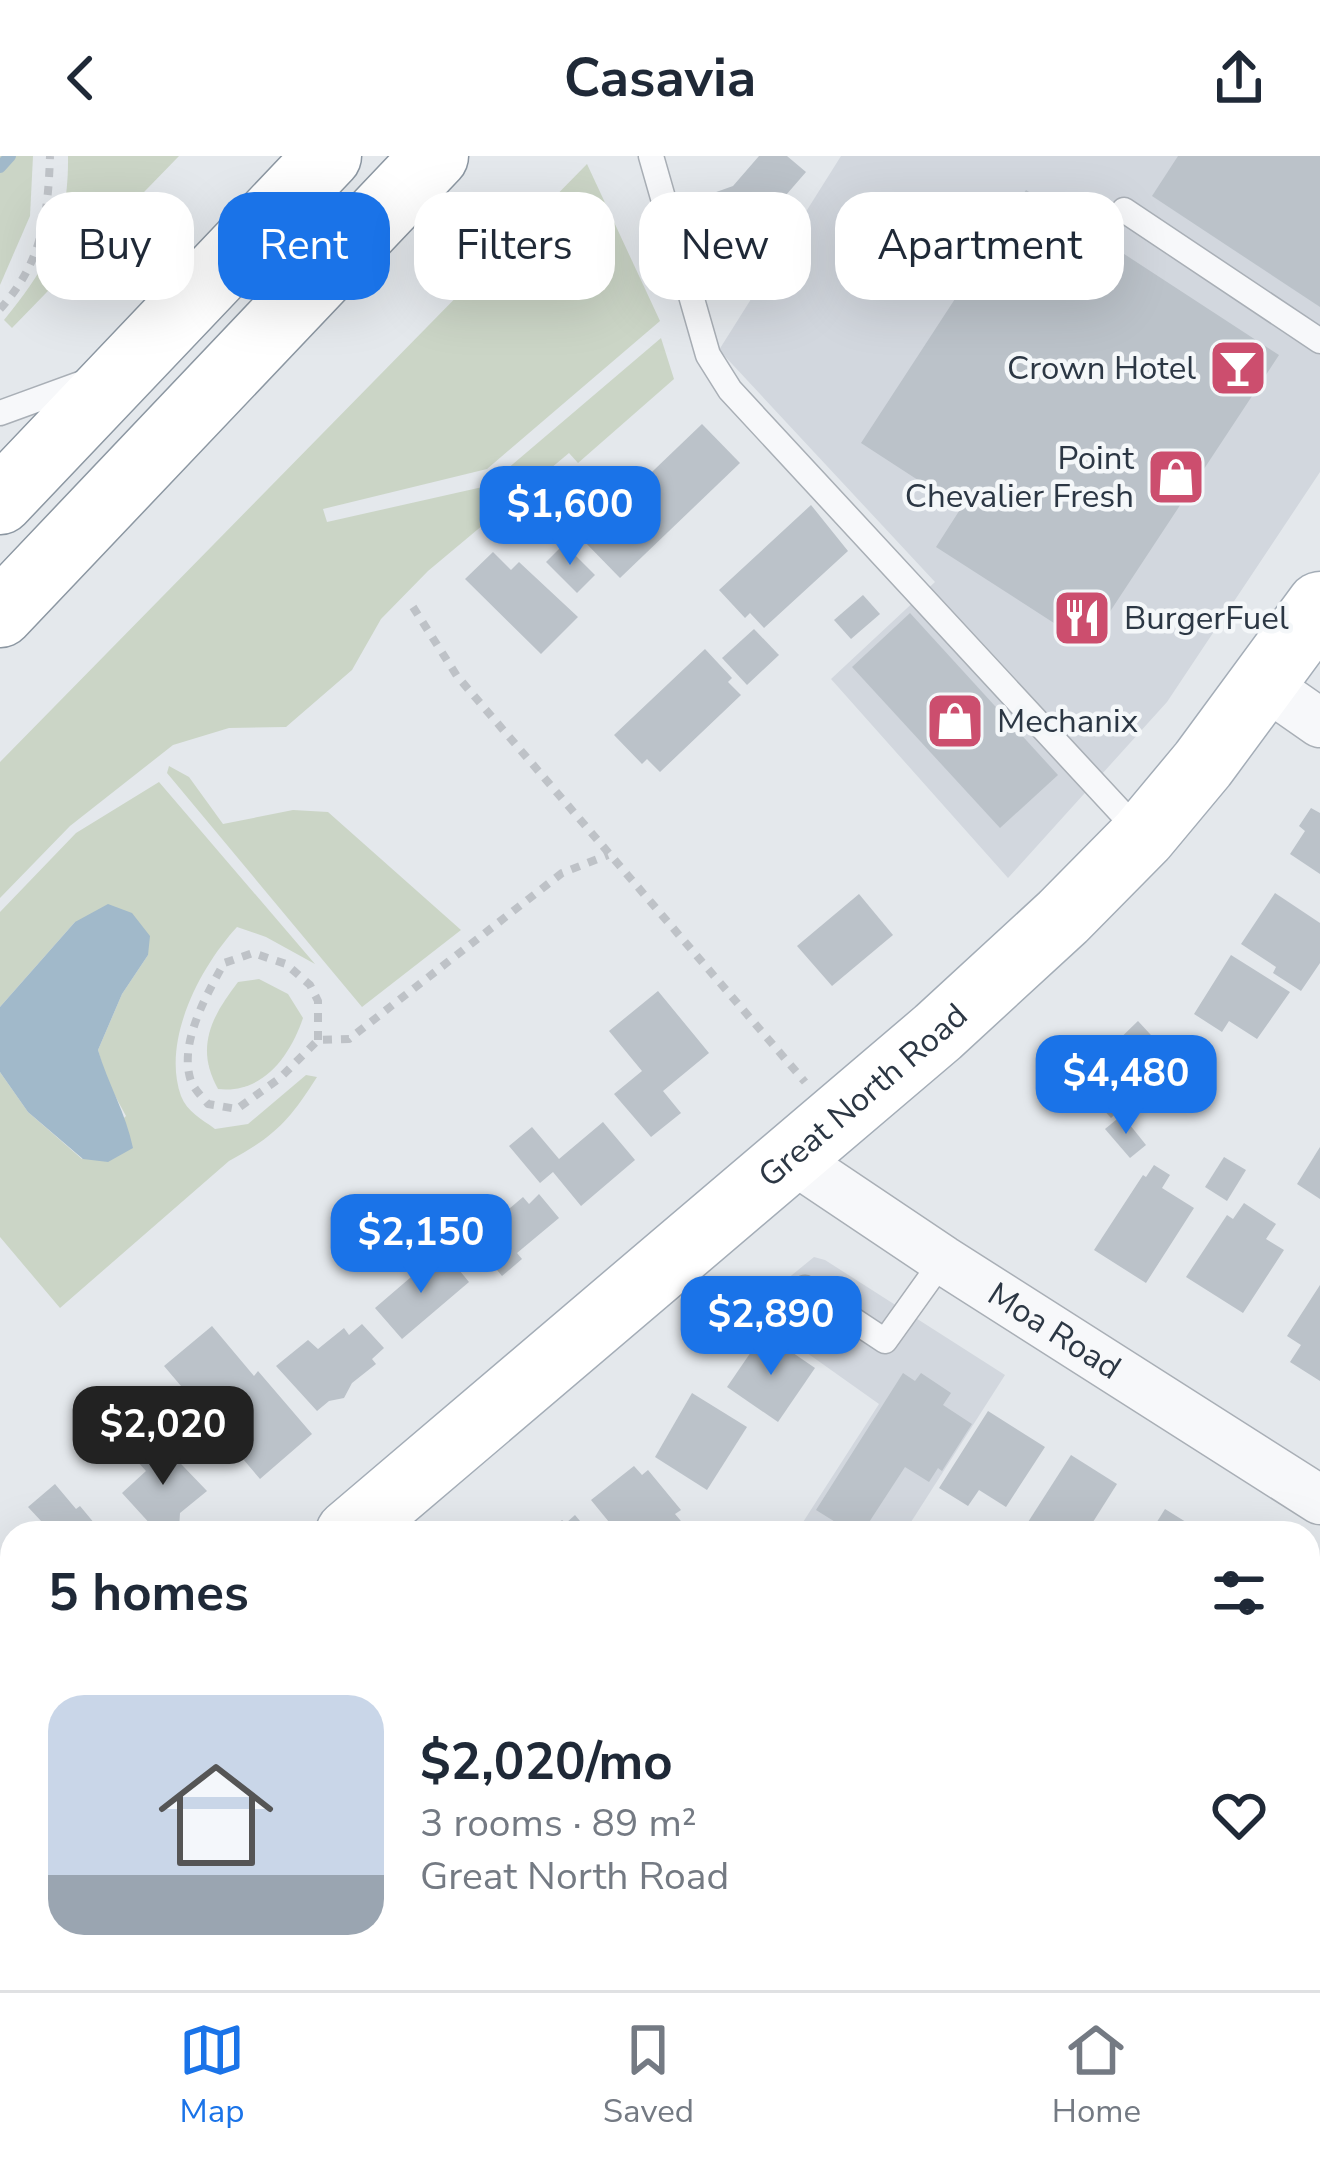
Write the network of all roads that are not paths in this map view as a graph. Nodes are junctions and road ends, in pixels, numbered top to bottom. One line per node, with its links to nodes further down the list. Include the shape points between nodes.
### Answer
1 (328, 156): 6 (main road)
2 (435, 156): 10 (main road)
3 (651, 156): 13 (lane, via 709,355 730,390)
4 (1124, 210): 5 (lane)
5 (1320, 341)
6 (127, 367): 7 (lane); 8 (main road)
7 (0, 413)
8 (0, 502)
9 (1320, 604): 11 (main road, Great North Road)
10 (0, 614)
11 (1264, 684): 12 (street); 13 (main road, Great North Road)
12 (1320, 722)
13 (1143, 836): 14 (main road, Great North Road)
14 (814, 1138): 15 (street, Moa Road); 18 (main road, Great North Road)
15 (943, 1260): 16 (lane, via 885,1341); 17 (street, Moa Road)
16 (806, 1288)
17 (1320, 1500)
18 (363, 1521)

